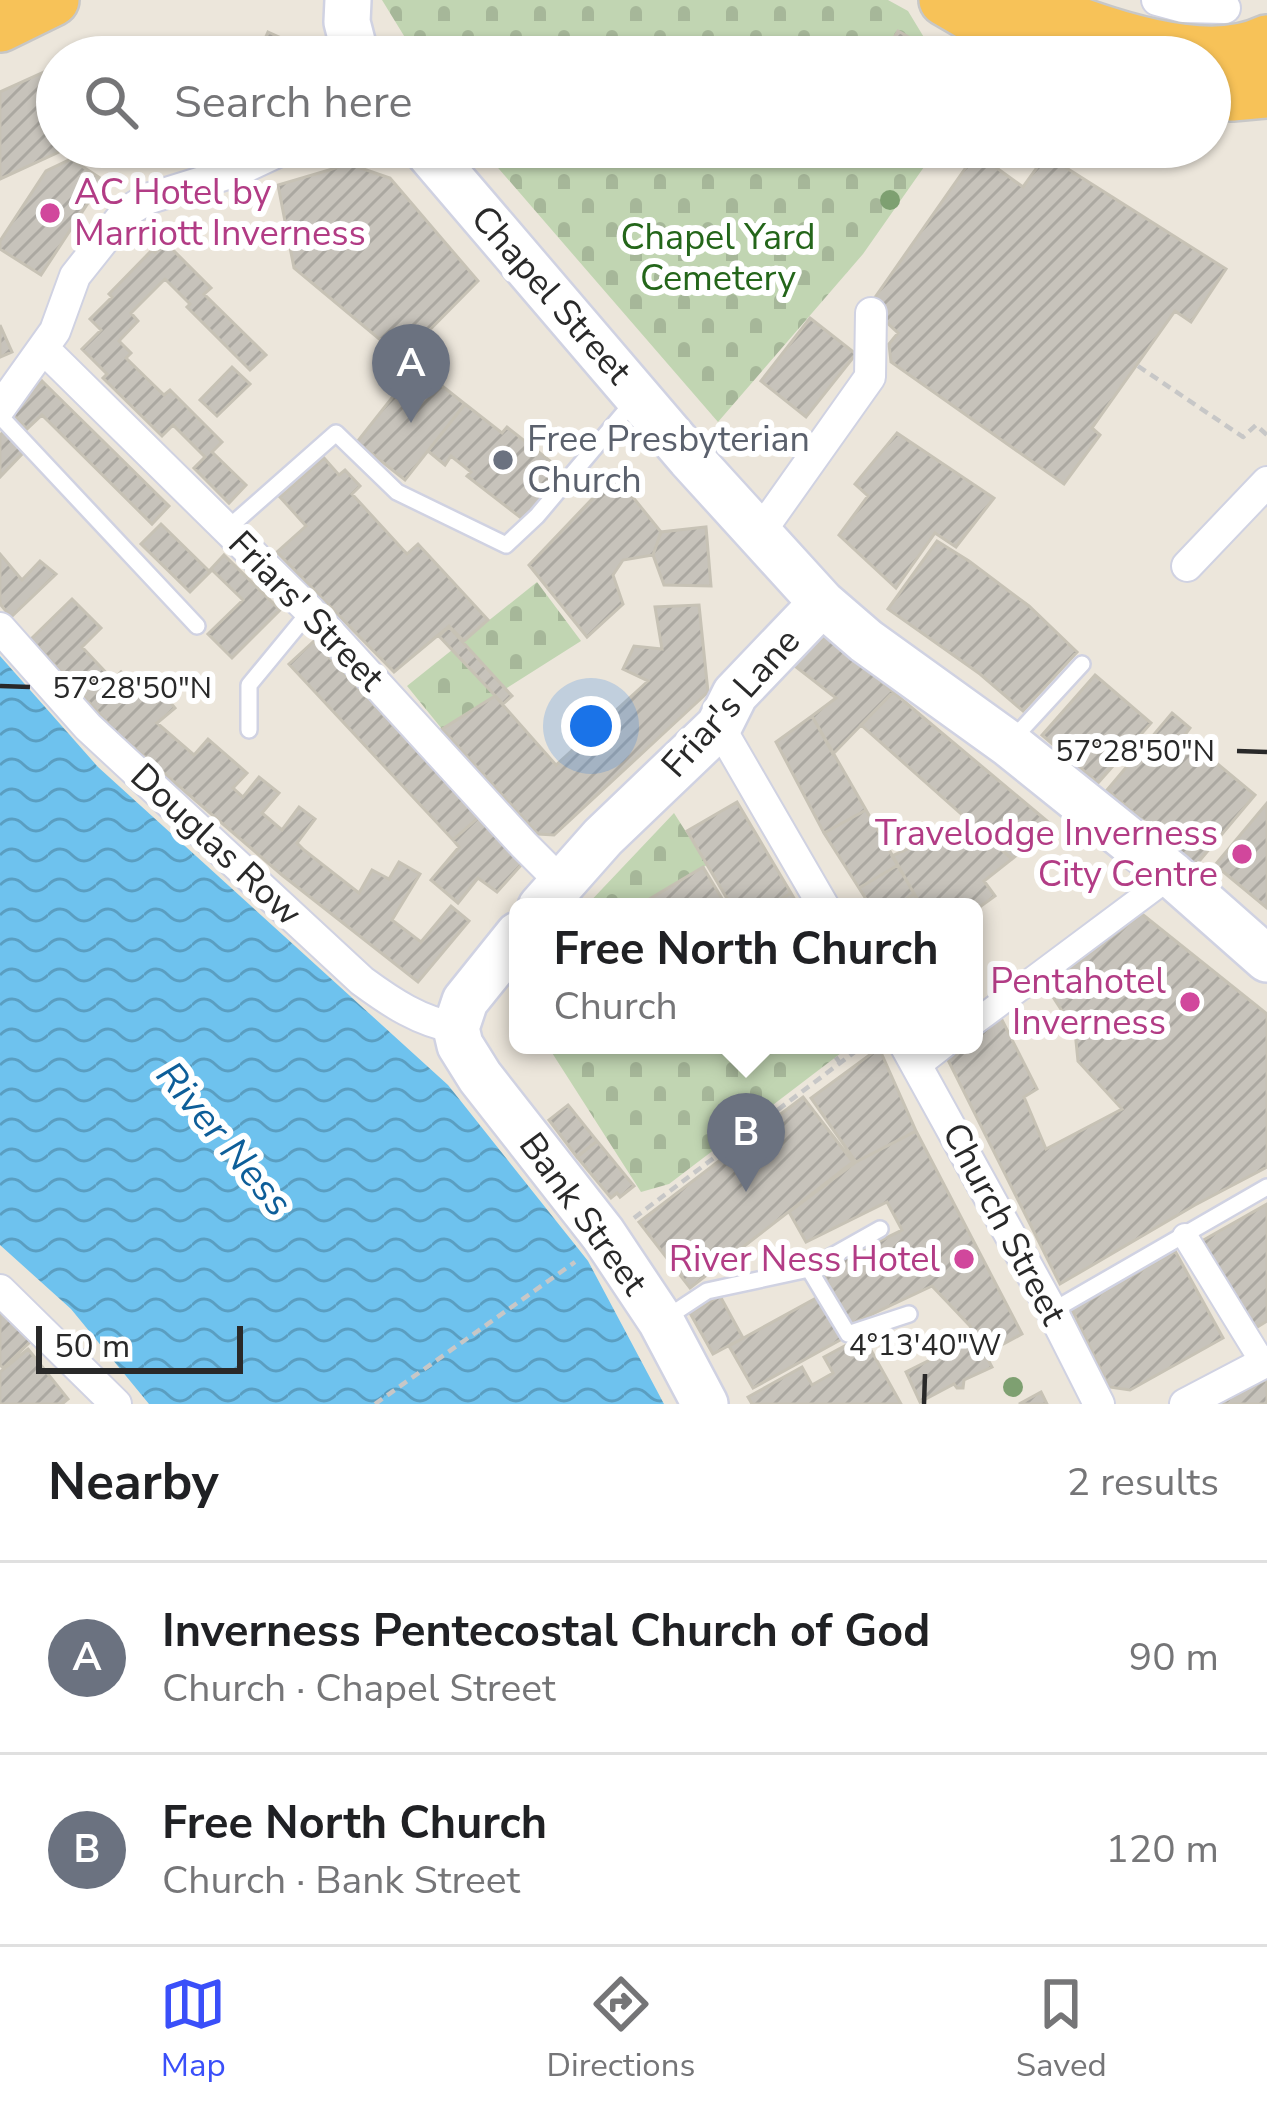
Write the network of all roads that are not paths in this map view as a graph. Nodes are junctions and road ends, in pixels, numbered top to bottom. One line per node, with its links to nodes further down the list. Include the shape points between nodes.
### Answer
1 (53, 0): 7 (highway)
2 (348, 0): 8 (main road)
3 (945, 0): 9 (highway)
4 (1020, 0): 10 (highway)
5 (1157, 0): 6 (street)
6 (1225, 8)
7 (0, 26)
8 (351, 36)
9 (1015, 36)
10 (1119, 36)
11 (1267, 40): 12 (highway)
12 (1231, 49)
13 (1267, 92): 14 (highway)
14 (1231, 94)
15 (243, 168): 18 (street, via 124,213 75,276)
16 (442, 168): 19 (main road, Chapel Street)
17 (872, 313): 23 (street, via 870,377)
18 (44, 349): 20 (street); 22 (street, Friars' Street)
19 (638, 397): 22 (lane, via 506,545 397,493 336,433); 23 (main road, Chapel Street)
20 (0, 412): 27 (lane)
21 (1267, 482): 24 (street)
22 (227, 529): 26 (street, Friars' Street)
23 (764, 541): 25 (main road, Chapel Street); 30 (main road, via 774,573 771,610 743,653)
24 (1186, 566)
25 (822, 603): 30 (main road, Friar's Lane); 32 (main road, Chapel Street)
26 (310, 610): 31 (lane, via 249,685); 34 (street, Friars' Street)
27 (197, 626)
28 (0, 628): 39 (street, Douglas Row, via 88,727 362,981 395,1005)
29 (1082, 664): 32 (lane)
30 (727, 710): 34 (main road, Friar's Lane); 35 (street)
31 (248, 730)
32 (1009, 744): 33 (main road, Chapel Street)
33 (1172, 875): 36 (main road, Chapel Street); 38 (street)
34 (551, 894)
35 (820, 898)
36 (1257, 944)
37 (509, 946): 39 (main road, via 465,1001)
38 (983, 1016)
39 (456, 1028): 48 (main road, Bank Street, via 460,1046 602,1257)
40 (911, 1055): 46 (street, Church Street)
41 (1267, 1186): 43 (lane)
42 (880, 1229): 44 (lane)
43 (1185, 1236): 46 (lane); 49 (street)
44 (809, 1269): 47 (lane, via 848,1334); 48 (lane, via 706,1291)
45 (0, 1290): 50 (street)
46 (1052, 1311): 52 (street, Church Street)
47 (909, 1314)
48 (661, 1322): 51 (main road, Bank Street)
49 (1265, 1362): 53 (street)
50 (104, 1400)
51 (705, 1404)
52 (1099, 1404)
53 (1185, 1404)

